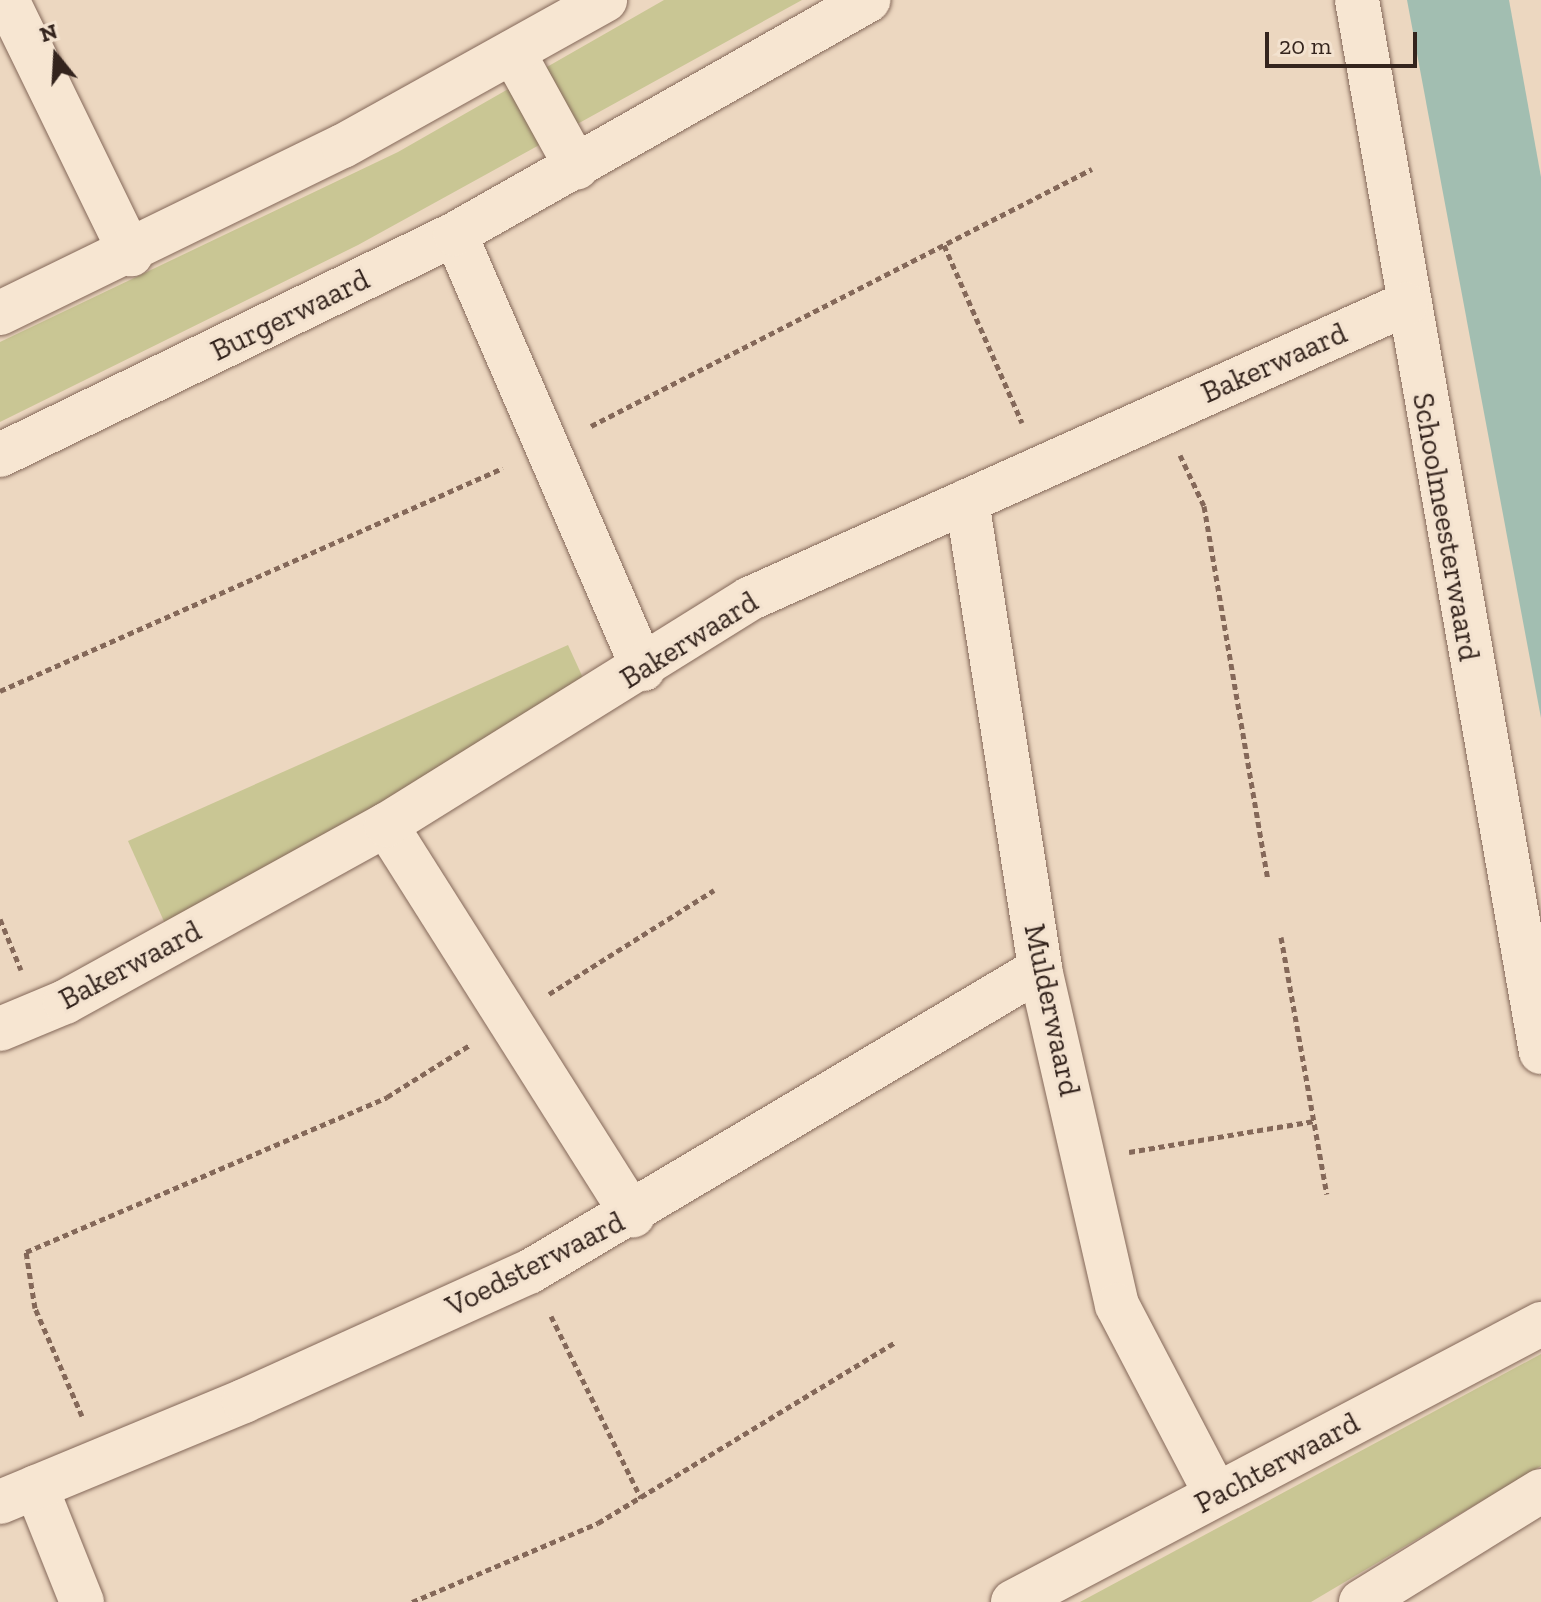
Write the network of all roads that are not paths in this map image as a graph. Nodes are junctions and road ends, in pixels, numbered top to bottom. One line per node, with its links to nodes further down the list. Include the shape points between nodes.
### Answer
1 (7, 0): 8 (street)
2 (605, 0): 5 (street)
3 (868, 0): 6 (street, Burgerwaard)
4 (1357, 0): 9 (street, Schoolmeesterwaard)
5 (513, 52): 6 (street); 8 (street)
6 (577, 168): 7 (street, Burgerwaard)
7 (455, 234): 11 (street, Burgerwaard); 13 (street)
8 (131, 254): 10 (street)
9 (1406, 304): 12 (street, Bakerwaard); 17 (street, Schoolmeesterwaard)
10 (0, 313)
11 (0, 455)
12 (967, 501): 13 (street, Bakerwaard, via 749,599); 15 (street, Mulderwaard)
13 (643, 669): 14 (street, Bakerwaard)
14 (386, 825): 16 (street, Bakerwaard, via 65,1002); 18 (street)
15 (1040, 969): 18 (street, Voedsterwaard); 22 (street, Mulderwaard, via 1117,1305)
16 (0, 1029)
17 (1541, 1052)
18 (633, 1215): 21 (street, Voedsterwaard, via 529,1272)
19 (1541, 1324): 22 (street, Pachterwaard)
20 (1541, 1491): 25 (street)
21 (18, 1494): 23 (street)
22 (1216, 1494): 24 (street, Pachterwaard)
23 (82, 1602)
24 (1013, 1602)
25 (1361, 1602)

